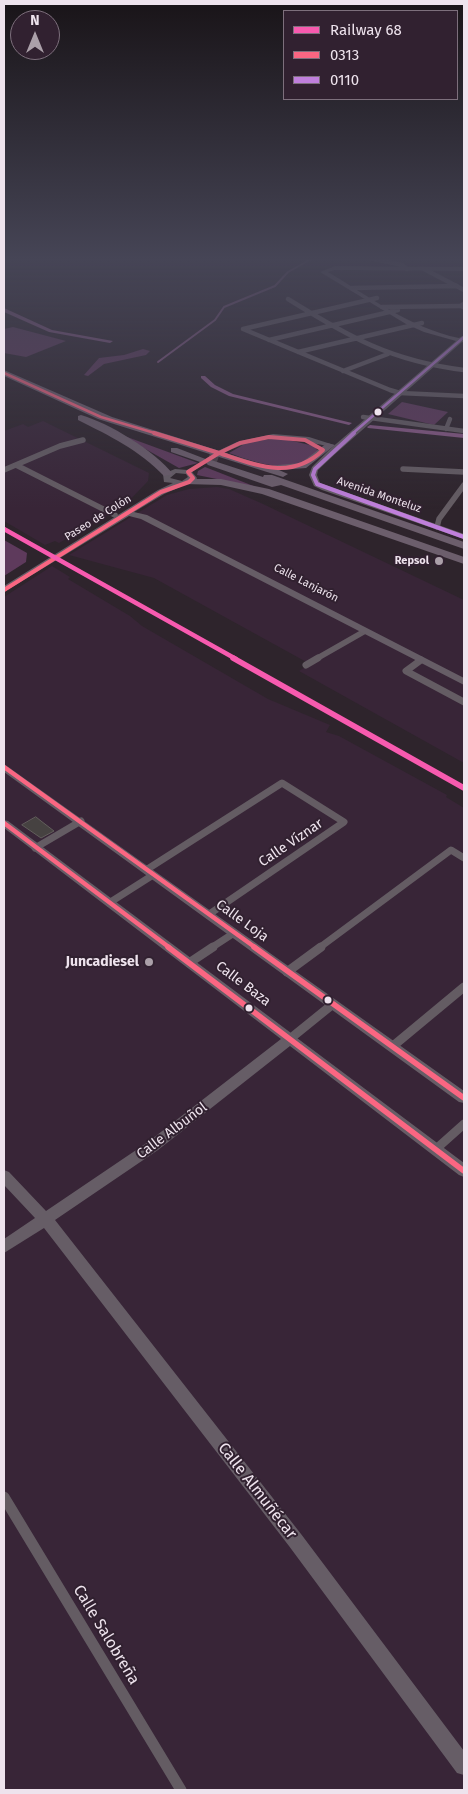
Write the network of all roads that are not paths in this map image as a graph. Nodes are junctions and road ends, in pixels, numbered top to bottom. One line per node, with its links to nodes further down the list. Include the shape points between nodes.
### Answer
1 (273, 342): 5 (street)
2 (343, 342): 5 (street)
3 (361, 342): 6 (street)
4 (456, 342): 7 (street, Avenida Monteluz)
5 (298, 352): 9 (street)
6 (388, 354): 7 (street); 9 (street)
7 (428, 365): 8 (street); 12 (street, Avenida Monteluz)
8 (464, 370)
9 (342, 371): 12 (street)
10 (4, 373): 15 (highway)
11 (4, 380): 14 (highway)
12 (397, 392): 13 (street); 16 (street, Avenida Monteluz)
13 (464, 396)
14 (61, 406): 23 (highway); 30 (highway, via 132,444 150,456)
15 (101, 416): 23 (highway); 25 (highway)
16 (367, 418): 18 (street); 22 (street, Avenida Monteluz); 22 (street, Avenida Monteluz, via 342,444)
17 (450, 419): 18 (street)
18 (446, 429): 19 (street)
19 (464, 431)
20 (83, 440): 24 (street)
21 (305, 440): 22 (street); 22 (street); 29 (street, Paseo de Colón, via 265,436 244,441)
22 (326, 449): 25 (highway, via 303,466); 32 (street, Avenida Monteluz, via 313,475 317,484)
23 (210, 459): 39 (highway); 40 (highway)
24 (16, 465): 27 (street); 35 (street)
25 (260, 466): 32 (highway)
26 (403, 469): 28 (street)
27 (4, 470)
28 (464, 472)
29 (188, 476): 30 (street); 30 (street, via 175,471); 33 (street, Paseo de Colón); 41 (highway, via 265,491)
30 (168, 477): 35 (street, Paseo de Colón)
31 (464, 485): 36 (street, via 439,519)
32 (325, 488): 36 (street, Avenida Monteluz)
33 (138, 507): 34 (street, Paseo de Colón); 48 (street, Calle Lanjarón)
34 (128, 512): 38 (street, Paseo de Colón); 45 (street, Calle Lanjarón, via 144,517)
35 (115, 515): 38 (street, Paseo de Colón)
36 (437, 527): 37 (street, Avenida Monteluz)
37 (464, 537)
38 (70, 546): 42 (street, Paseo de Colón)
39 (464, 546)
40 (464, 552)
41 (464, 561)
42 (36, 567): 43 (street, Paseo de Colón); 44 (street, Paseo de Colón)
43 (4, 585)
44 (4, 590)
45 (365, 630): 46 (street, Calle Lanjarón); 47 (street)
46 (422, 660): 49 (street, Calle Lanjarón); 50 (street, via 406,671)
47 (306, 665)
48 (464, 677)
49 (464, 682)
50 (464, 702)
51 (6, 771): 52 (street, Calle Loja)
52 (81, 821): 54 (street); 56 (street, Calle Loja)
53 (4, 823): 54 (street, Calle Baza)
54 (35, 848): 57 (street, Calle Baza)
55 (464, 858): 61 (street, via 451,850)
56 (149, 872): 57 (street); 58 (street, Calle Loja); 58 (street, Calle Víznar, via 282,783 344,822)
57 (110, 904): 60 (street, Calle Baza)
58 (208, 915): 59 (street, Calle Loja)
59 (234, 933): 60 (street); 61 (street, Calle Loja)
60 (189, 963): 64 (street, Calle Baza)
61 (287, 972): 63 (street, Calle Loja)
62 (464, 987): 65 (street)
63 (333, 1004): 64 (street, Calle Albuñol); 65 (street, Calle Loja)
64 (290, 1038): 68 (street, Calle Baza); 71 (street, Calle Albuñol, via 153,1146)
65 (393, 1046): 66 (street, Calle Loja)
66 (464, 1098)
67 (464, 1124): 68 (street)
68 (436, 1149): 69 (street, Calle Baza)
69 (464, 1171)
70 (4, 1176): 71 (street, Calle Almuñécar)
71 (46, 1220): 72 (street, Calle Albuñol); 74 (street, Calle Almuñécar, via 296,1540)
72 (4, 1247)
73 (4, 1497): 75 (street, Calle Salobreña)
74 (464, 1766)
75 (181, 1790)

